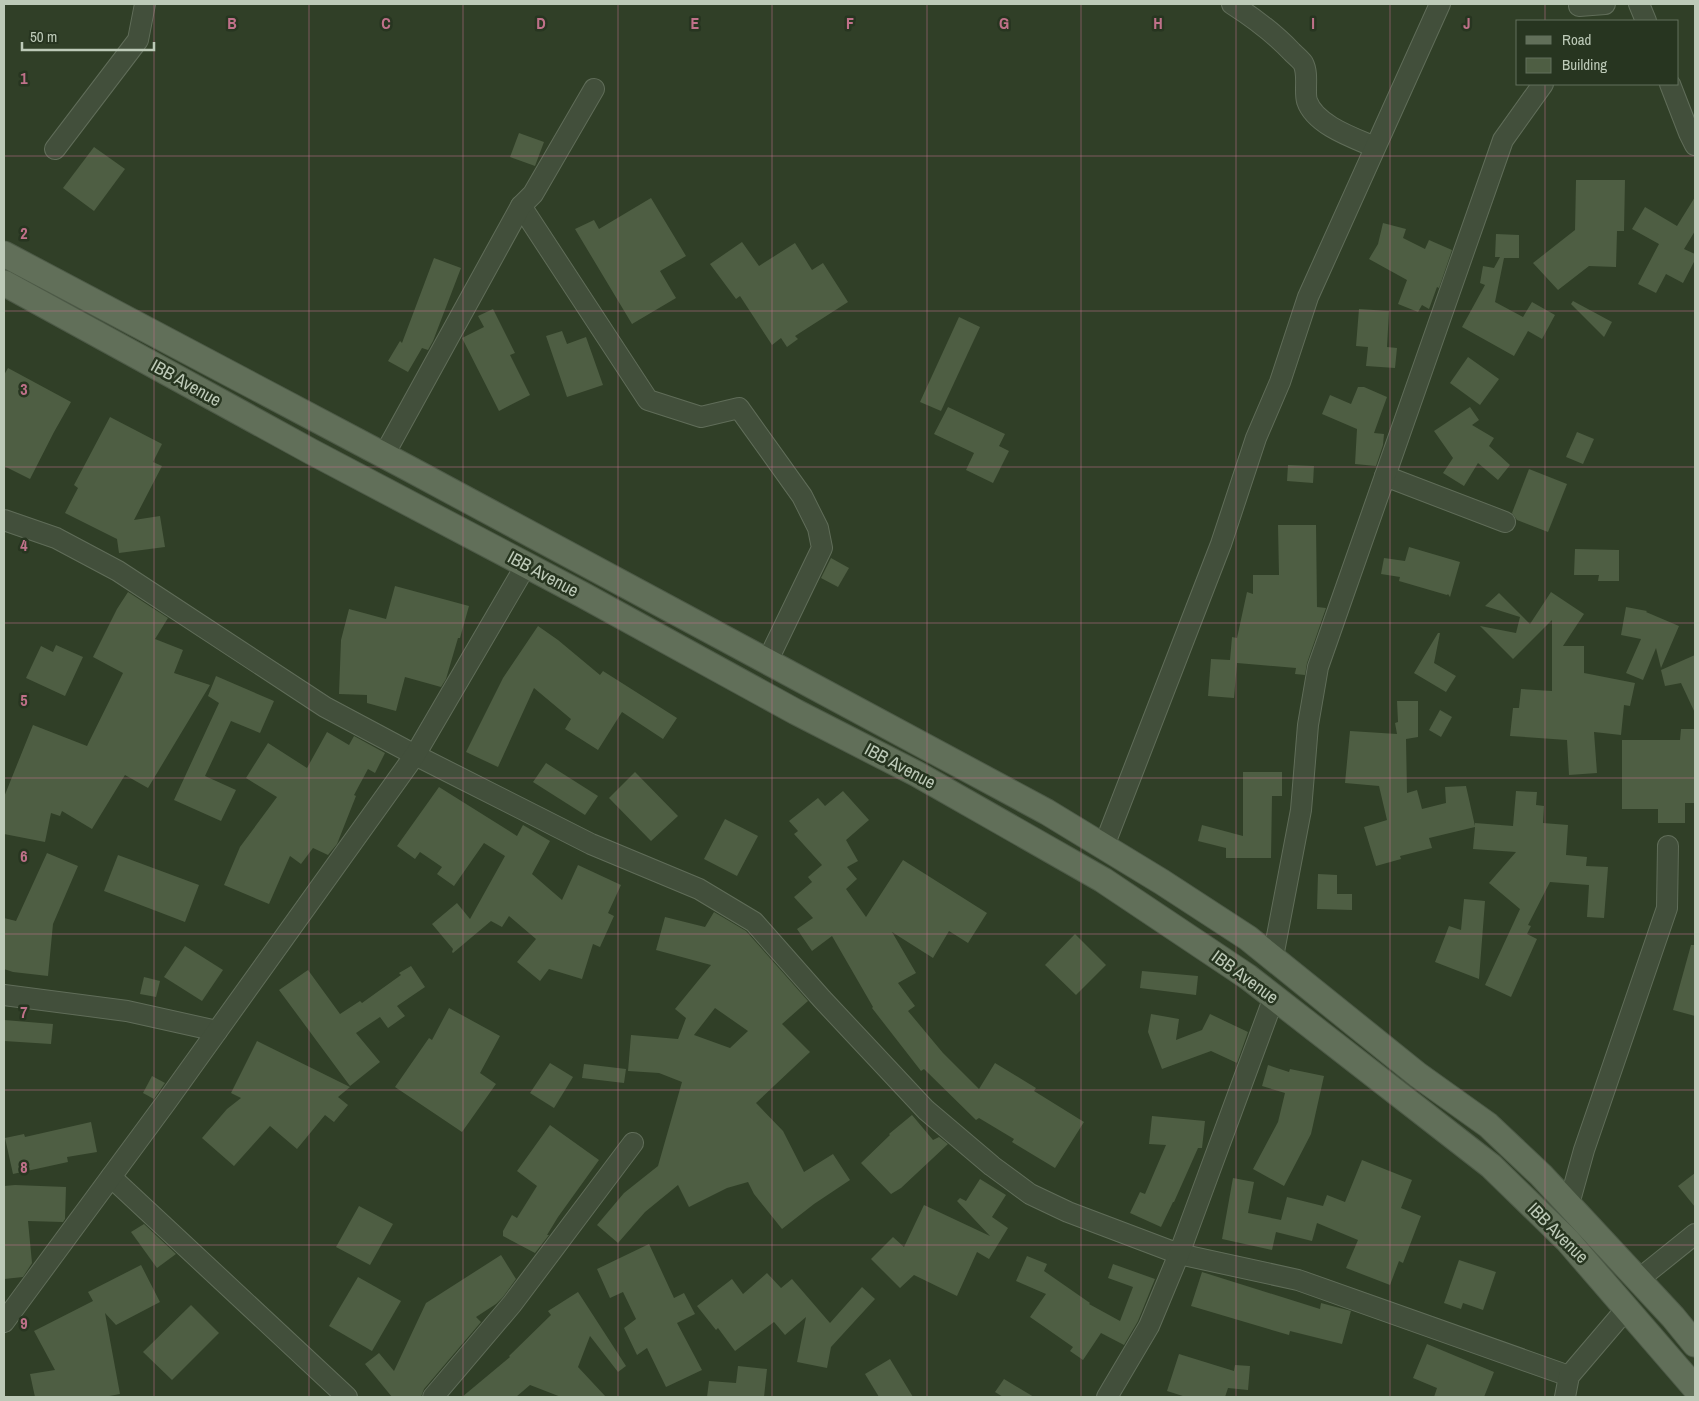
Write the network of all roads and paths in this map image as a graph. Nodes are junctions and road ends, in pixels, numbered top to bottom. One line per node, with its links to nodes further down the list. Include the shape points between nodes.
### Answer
1 (145, 4): 12 (street, via 138,40)
2 (1232, 4): 13 (street, via 1258,20 1303,63 1308,84 1307,100 1314,112 1328,125)
3 (1440, 4): 13 (street)
4 (1605, 4): 6 (street)
5 (1639, 4): 7 (street)
6 (1577, 10)
7 (1646, 20)
8 (1542, 85): 18 (street, via 1503,140)
9 (1670, 85): 11 (street)
10 (594, 89): 14 (street, via 533,194)
11 (1693, 137)
12 (55, 148)
13 (1375, 148): 24 (street, via 1308,297 1221,544)
14 (521, 206): 17 (street); 22 (street, via 648,400 701,417 739,408 802,496 818,528 822,548)
15 (4, 254): 17 (main road)
16 (4, 284): 21 (main road, IBB Avenue)
17 (384, 456): 22 (main road)
18 (1385, 476): 20 (street); 26 (street, via 1318,667 1308,726 1301,810)
19 (4, 520): 23 (street, via 56,538 118,571 325,707)
20 (1505, 522)
21 (526, 565): 23 (street); 28 (main road, IBB Avenue, via 917,774 1103,880)
22 (767, 662): 24 (main road, via 1047,812)
23 (415, 755): 29 (street); 34 (street, via 591,844 699,889 754,922 926,1110 992,1166 1030,1194 1068,1212)
24 (1104, 846): 26 (main road, via 1240,933)
25 (1668, 846): 32 (street, via 1667,908 1584,1150)
26 (1273, 958): 32 (main road, via 1418,1074 1488,1125)
27 (4, 995): 29 (street, via 127,1011)
28 (1274, 997): 34 (street); 36 (main road, IBB Avenue, via 1491,1166 1568,1240)
29 (218, 1031): 31 (street)
30 (633, 1143): 42 (street, via 512,1304)
31 (111, 1177): 37 (street); 41 (street)
32 (1569, 1204): 35 (main road)
33 (1695, 1234): 35 (street)
34 (1179, 1254): 39 (street, via 1298,1280); 43 (street, via 1148,1326)
35 (1638, 1279): 38 (main road)
36 (1627, 1308): 39 (street); 40 (main road, IBB Avenue)
37 (4, 1322)
38 (1695, 1344)
39 (1569, 1376): 44 (street)
40 (1695, 1388)
41 (347, 1397)
42 (432, 1397)
43 (1108, 1397)
44 (1565, 1397)

